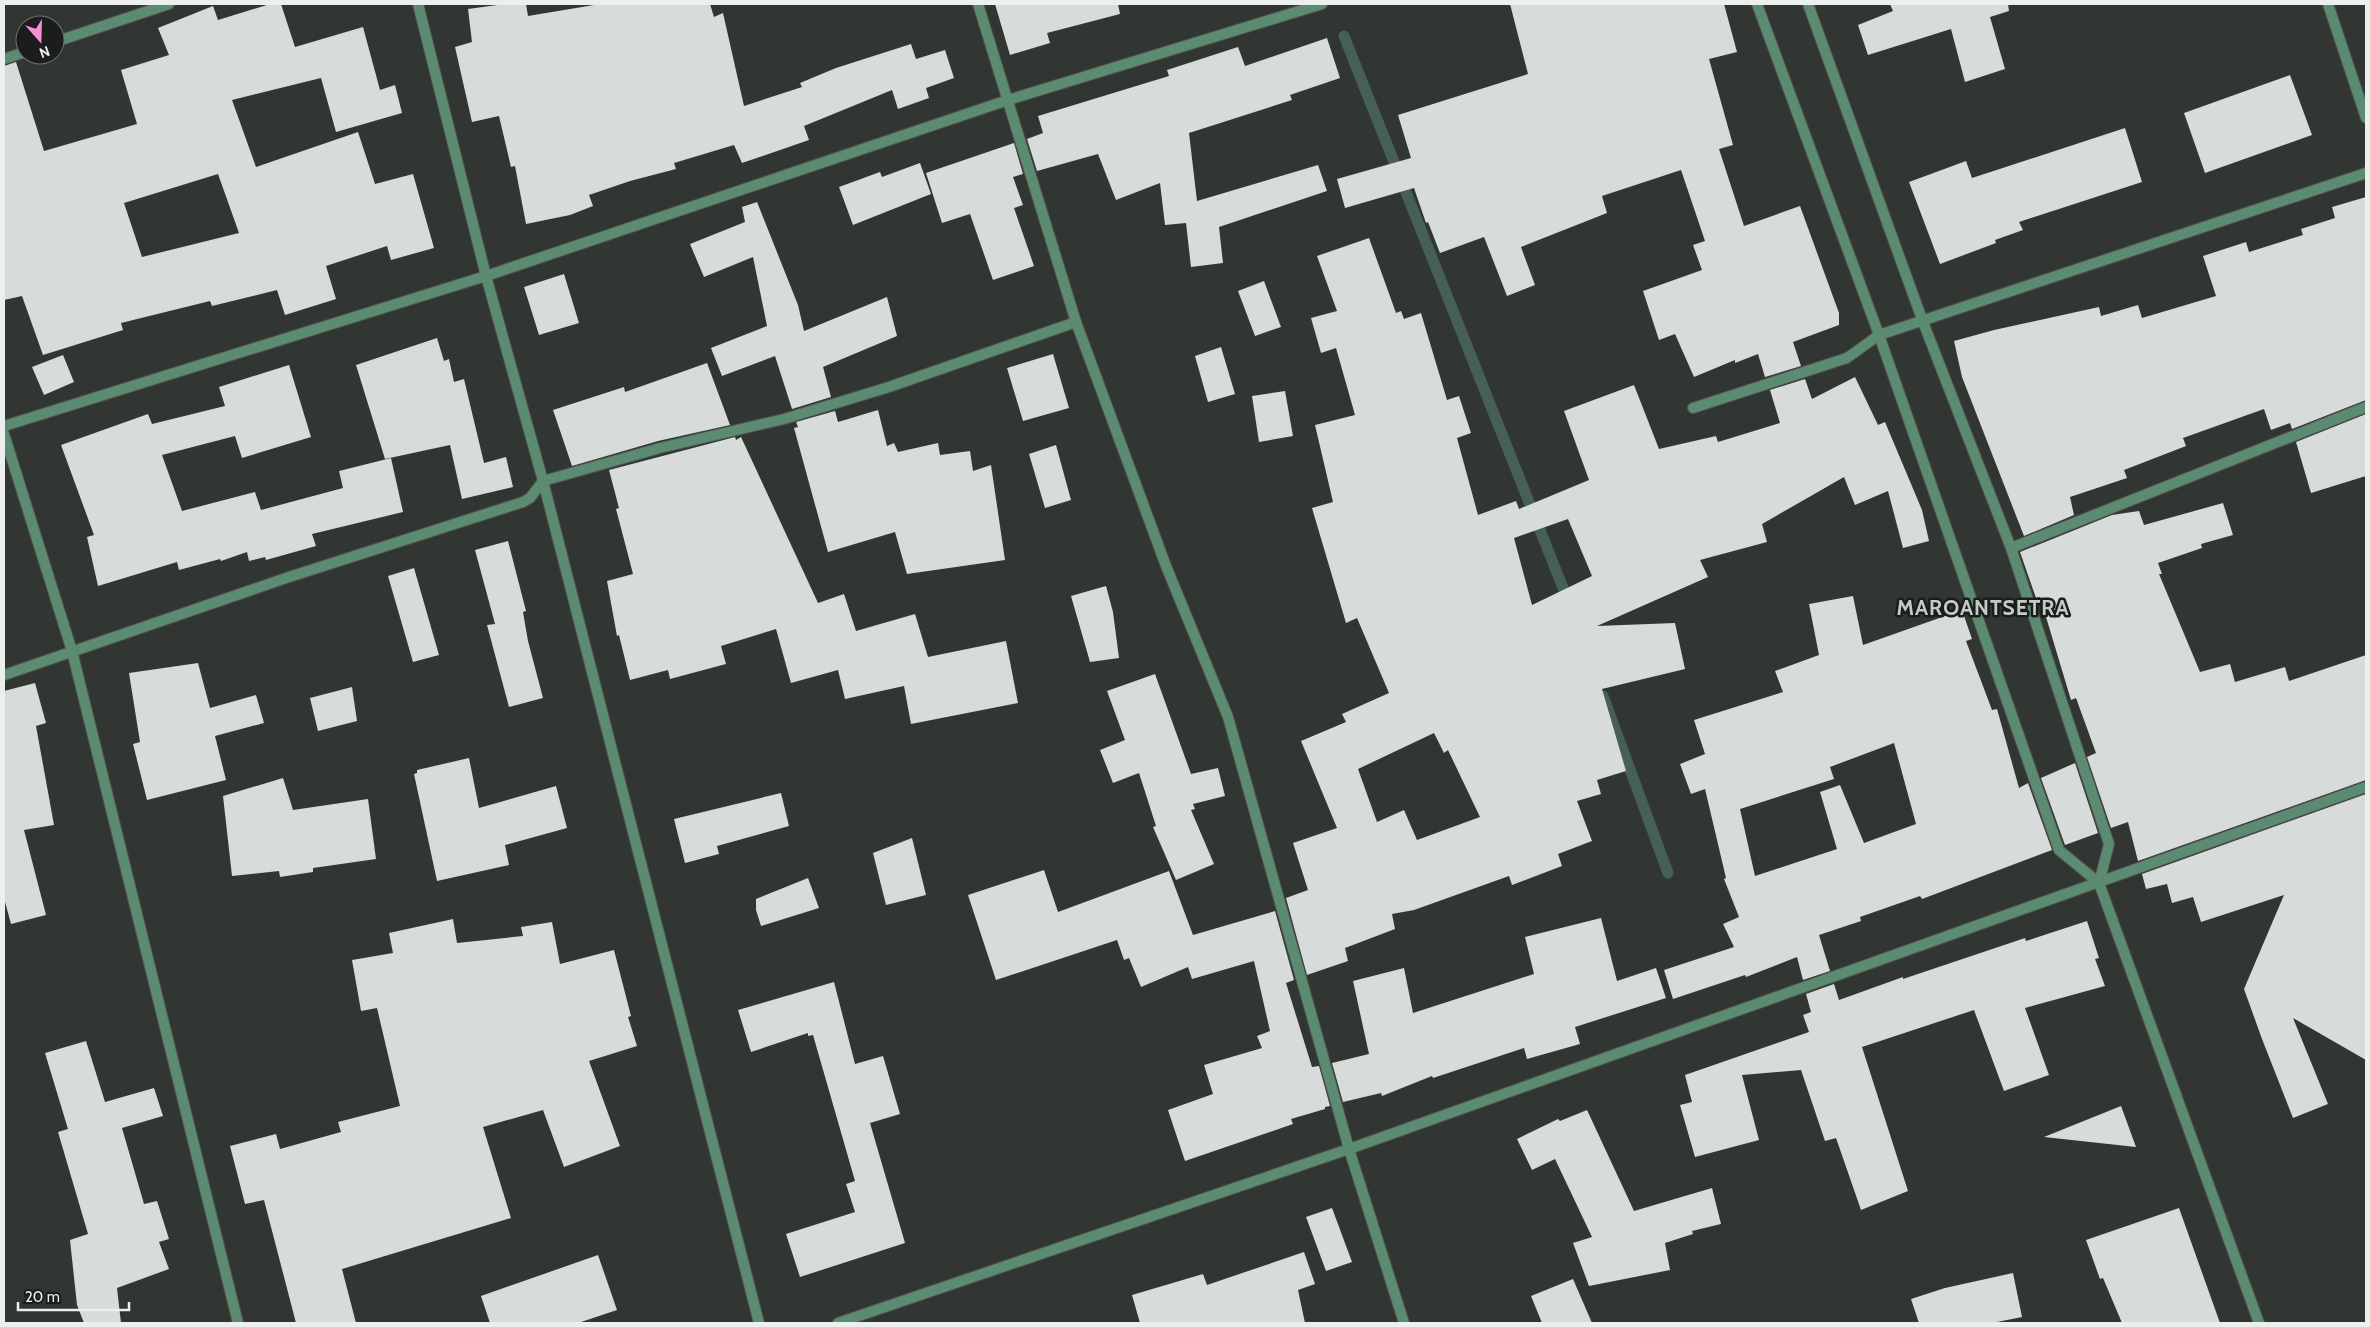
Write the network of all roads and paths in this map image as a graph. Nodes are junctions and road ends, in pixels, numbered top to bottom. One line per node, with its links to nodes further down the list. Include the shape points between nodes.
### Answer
1 (169, 4): 8 (street)
2 (418, 4): 12 (street)
3 (978, 4): 9 (street)
4 (1322, 4): 9 (street)
5 (1757, 4): 15 (street)
6 (1808, 4): 14 (street)
7 (2328, 4): 10 (street)
8 (65, 39)
9 (1008, 100): 12 (street); 13 (street)
10 (2366, 118)
11 (2366, 173): 14 (street)
12 (486, 276): 18 (street); 20 (street)
13 (1076, 322): 20 (street, via 889,387 784,419 660,448); 26 (street, via 1166,566 1228,718)
14 (1923, 322): 15 (street); 21 (street)
15 (1878, 335): 17 (street, via 1847,358); 25 (street, via 2059,850)
16 (2366, 407): 21 (street)
17 (1693, 408)
18 (4, 426)
19 (4, 434): 22 (street)
20 (543, 481): 22 (street, via 523,502); 28 (street)
21 (2010, 548): 25 (street, via 2110,844)
22 (72, 651): 23 (street); 27 (street)
23 (4, 675)
24 (2366, 787): 25 (street)
25 (2099, 883): 26 (street); 31 (street)
26 (1349, 1150): 29 (street); 30 (street)
27 (238, 1323)
28 (759, 1323)
29 (838, 1323)
30 (1404, 1323)
31 (2259, 1323)

